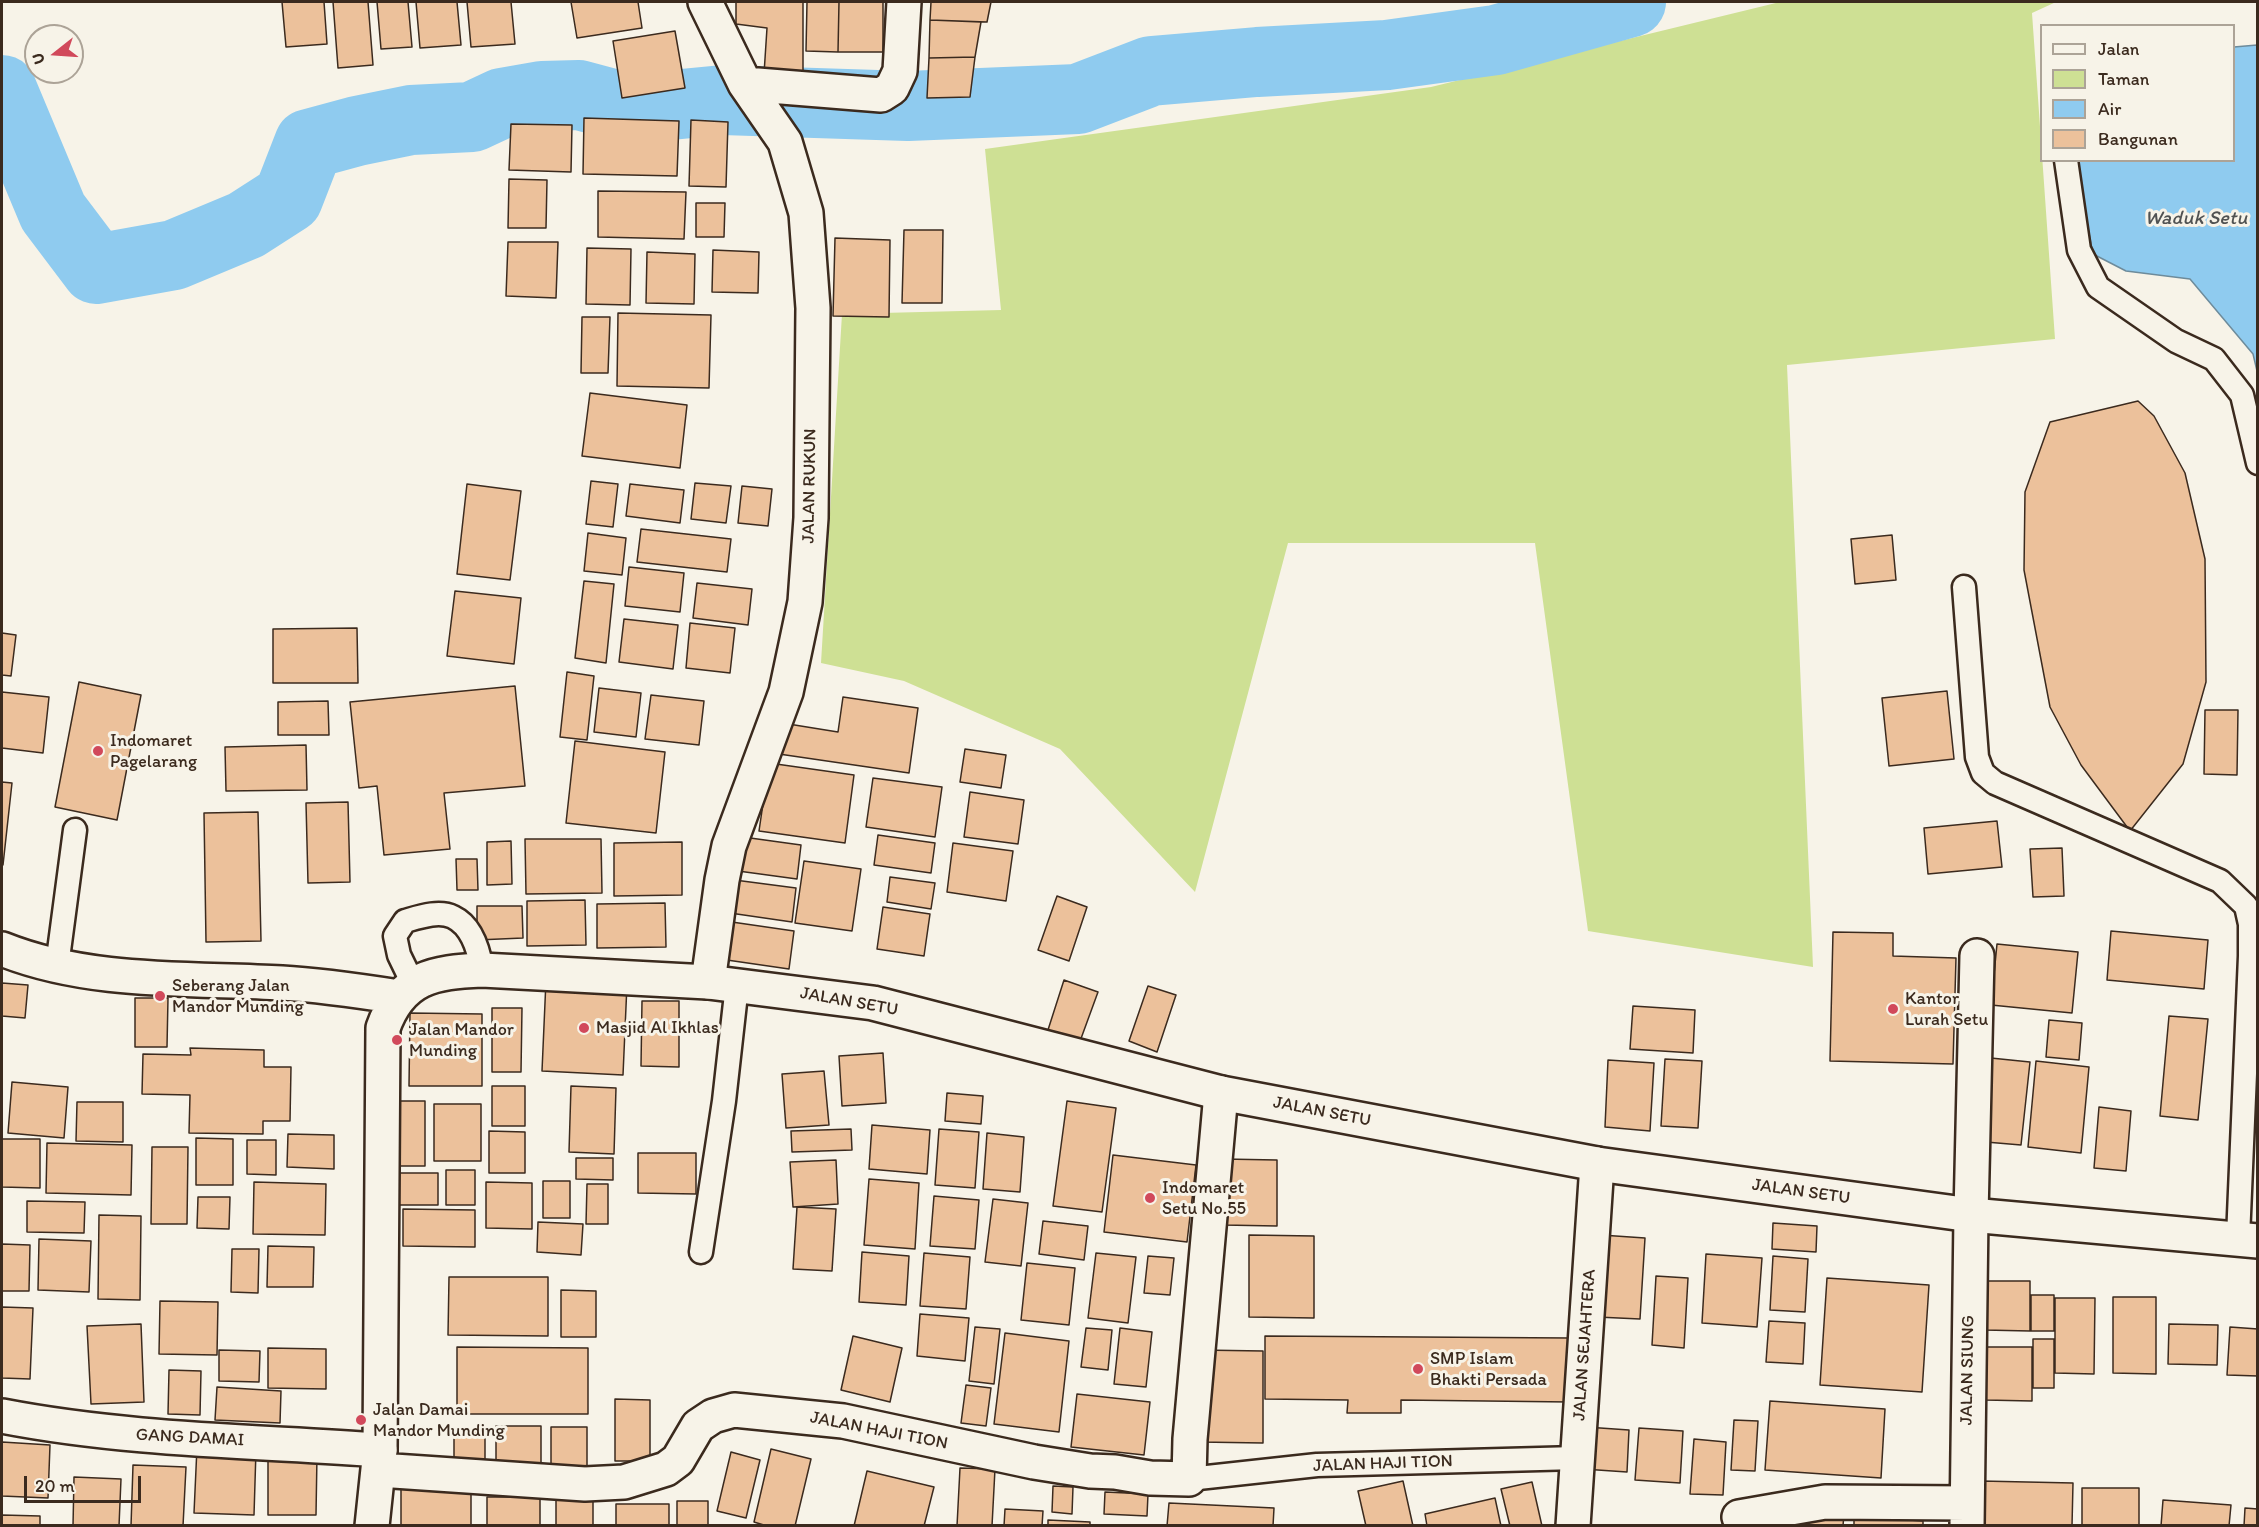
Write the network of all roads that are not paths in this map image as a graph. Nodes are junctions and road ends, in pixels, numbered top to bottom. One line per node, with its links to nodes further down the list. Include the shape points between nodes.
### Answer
1 (705, 2): 3 (street, JALAN RUKUN)
2 (904, 2): 3 (street, via 900,71 892,88 880,94)
3 (749, 90): 12 (street, JALAN RUKUN, via 785,142 806,213 812,279 811,518 805,602 786,692 729,846 722,880)
4 (2066, 162): 5 (lane, via 2079,250 2098,287 2176,341 2214,359 2242,395)
5 (2258, 463)
6 (1964, 587): 17 (lane, via 1977,757 1983,773 1995,783 2220,881 2246,906 2250,924)
7 (75, 830): 10 (lane)
8 (2, 949): 10 (street)
9 (1977, 956): 16 (street, JALAN SIUNG)
10 (57, 966): 13 (street, via 163,978)
11 (482, 970): 12 (street, JALAN SETU); 13 (street, JALAN SETU, via 447,971 424,979); 13 (lane, via 478,949 467,929 452,916 431,915 405,921 395,936)
12 (722, 983): 14 (street, JALAN SETU, via 873,1003); 18 (lane, via 724,1101)
13 (406, 992): 21 (street, via 387,1016 382,1042)
14 (1221, 1093): 15 (street, JALAN SETU); 22 (street)
15 (1597, 1164): 16 (street, JALAN SETU); 20 (street, JALAN SEJAHTERA)
16 (1971, 1215): 17 (street, JALAN SETU); 23 (street, JALAN SIUNG)
17 (2248, 1239)
18 (702, 1252)
19 (2, 1416): 21 (street, GANG DAMAI, via 41,1424)
20 (1577, 1458): 22 (lane, JALAN HAJI TION, via 1317,1464); 26 (street, JALAN SEJAHTERA)
21 (380, 1460): 22 (street, JALAN HAJI TION, via 585,1484 624,1482 666,1470 678,1460 698,1426 713,1416 734,1410 843,1421 1089,1471); 25 (street)
22 (1189, 1479)
23 (1967, 1514): 24 (street, via 1826,1502)
24 (1738, 1517)
25 (372, 1526)
26 (1573, 1526)

